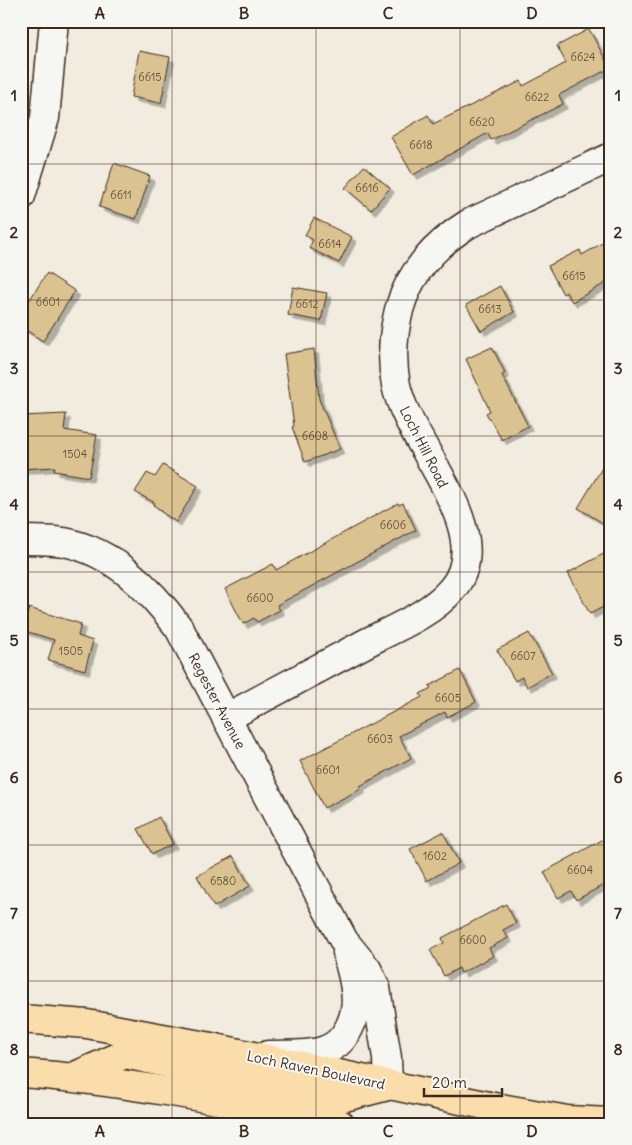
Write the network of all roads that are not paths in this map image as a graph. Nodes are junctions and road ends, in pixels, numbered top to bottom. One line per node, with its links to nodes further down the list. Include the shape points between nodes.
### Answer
1 (54, 21): 3 (street, via 45,118)
2 (611, 157): 5 (street, Loch Hill Road, via 449,236 419,269 400,305 393,344 396,386 406,416 459,513 465,533 466,561 452,588 411,619)
3 (21, 196)
4 (21, 540): 5 (street, Regester Avenue, via 64,542 97,554 131,574 156,597 179,628)
5 (226, 718): 6 (street, Regester Avenue)
6 (344, 941): 8 (street, Regester Avenue, via 356,991 346,1036 336,1046 321,1052); 11 (street, Regester Avenue, via 367,969 376,988)
7 (21, 1019): 8 (main road, Loch Raven Boulevard, via 87,1024)
8 (252, 1056): 11 (main road, Loch Raven Boulevard)
9 (21, 1073): 10 (main road)
10 (74, 1077): 11 (main road, via 125,1054 344,1098); 13 (main road, via 154,1088)
11 (388, 1086): 12 (main road, Loch Raven Boulevard, via 567,1120)
12 (611, 1122)
13 (340, 1124)

